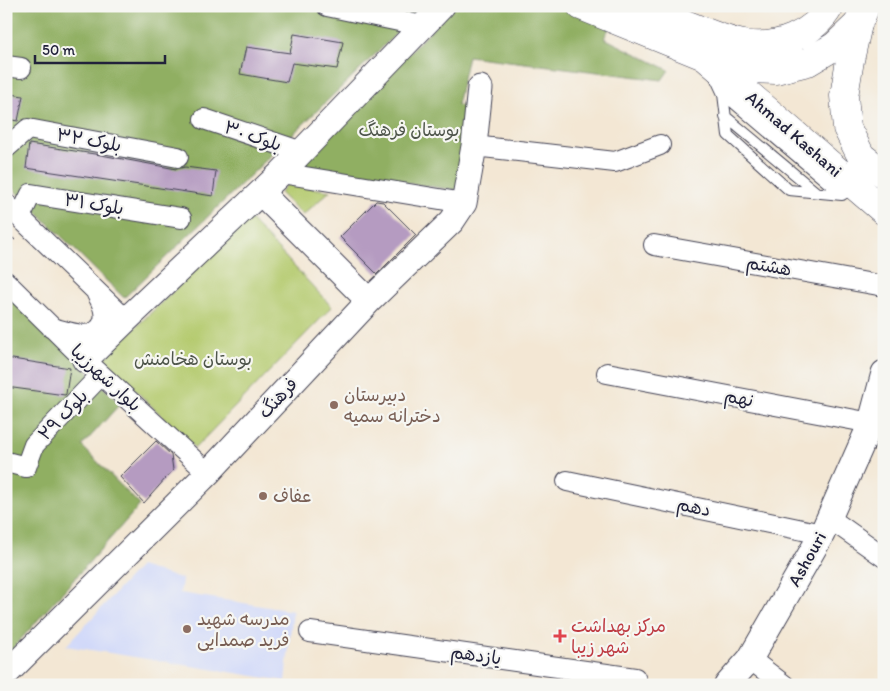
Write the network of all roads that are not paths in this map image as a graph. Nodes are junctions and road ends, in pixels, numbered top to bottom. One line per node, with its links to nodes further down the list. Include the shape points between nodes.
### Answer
1 (327, 6): 7 (street)
2 (442, 6): 7 (street)
3 (581, 6): 8 (main road)
4 (639, 6): 5 (main road, via 729,41 755,45 779,44 805,33 824,17)
5 (830, 6)
6 (862, 15): 8 (main road, via 835,46 808,62 776,70 745,69); 19 (main road, Ahmad Kashani, via 844,96 846,128 862,156)
7 (423, 26): 16 (street)
8 (704, 56): 10 (lane); 20 (main road, Ahmad Kashani)
9 (480, 88): 14 (street, فرهنگ)
10 (723, 94): 11 (lane); 20 (lane)
11 (726, 116): 21 (lane); 21 (lane, via 728,135 789,190)
12 (204, 119): 16 (street, بلوک ۳۰)
13 (660, 145): 14 (street, via 615,162)
14 (474, 146): 23 (street, فرهنگ)
15 (6, 148): 17 (street, بلوک ۳۲, via 28,129)
16 (302, 152): 18 (street)
17 (178, 157)
18 (281, 173): 22 (street); 23 (street)
19 (884, 174)
20 (849, 191): 21 (lane); 25 (main road, Ahmad Kashani); 27 (main road)
21 (816, 192)
22 (261, 193): 32 (street); 33 (street)
23 (464, 202): 32 (street, فرهنگ, via 452,221)
24 (13, 210): 26 (street, بلوک ۳۱, via 31,194); 30 (street)
25 (884, 212)
26 (181, 218)
27 (884, 228)
28 (654, 245): 29 (street, هشتم)
29 (884, 286)
30 (93, 288): 33 (street); 34 (street, via 105,315 102,326 93,334)
31 (10, 290): 34 (street, بلوار شهرزیبا)
32 (369, 301): 41 (street, فرهنگ)
33 (126, 320): 35 (street)
34 (52, 328): 35 (street, بلوار شهرزیبا)
35 (93, 367): 40 (street, بلوک ۲۹, via 34,445 26,467); 41 (street, بلوار شهرزیبا)
36 (607, 373): 39 (street, نهم)
37 (884, 373): 39 (street)
38 (884, 402): 39 (street)
39 (871, 423): 43 (street, Ashouri)
40 (6, 462)
41 (208, 473): 47 (street, فرهنگ)
42 (567, 481): 43 (street, دهم)
43 (825, 526): 44 (street); 46 (street, Ashouri)
44 (884, 557)
45 (310, 632): 48 (street, یازدهم, via 635,678)
46 (750, 659): 49 (street, Ashouri); 50 (street)
47 (7, 676)
48 (638, 685)
49 (727, 685)
50 (784, 685)

